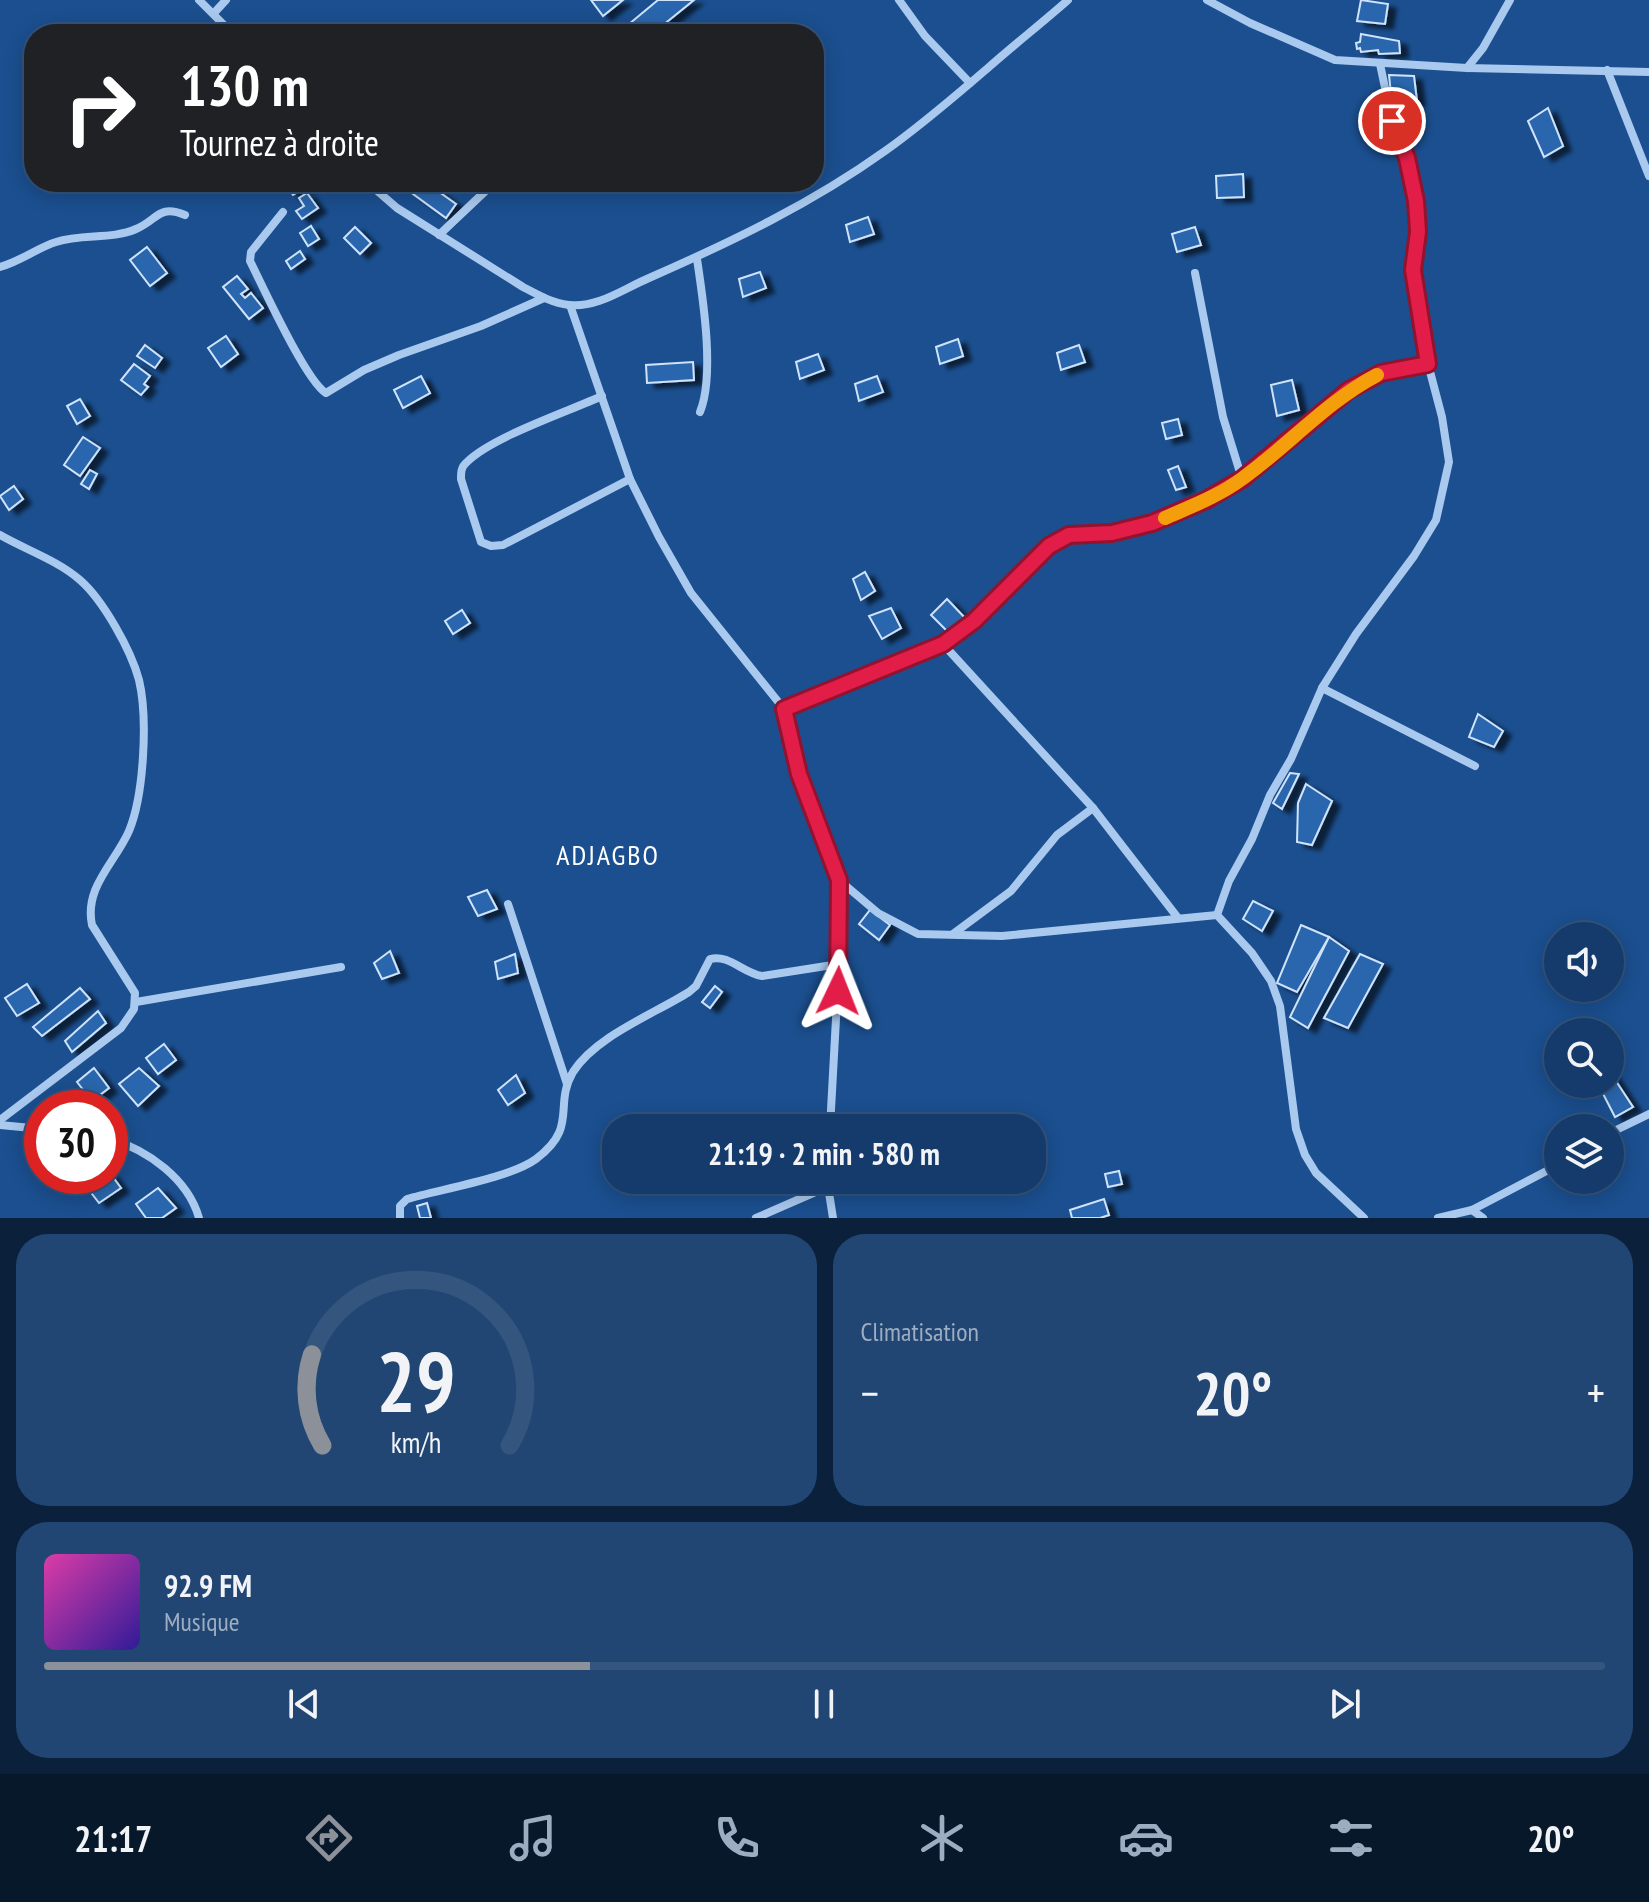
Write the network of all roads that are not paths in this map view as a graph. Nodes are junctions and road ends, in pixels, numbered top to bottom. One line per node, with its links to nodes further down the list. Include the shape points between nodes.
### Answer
1 (199, 0): 7 (street)
2 (226, 0): 7 (street)
3 (899, 0): 13 (street)
4 (1068, 0): 13 (street)
5 (1207, 0): 9 (street, via 1335,60)
6 (1510, 0): 10 (street)
7 (214, 13): 8 (street)
8 (224, 24)
9 (1380, 64): 10 (street); 27 (street, via 1416,201 1413,270)
10 (1467, 68): 11 (street)
11 (1607, 70): 12 (street); 14 (street)
12 (1649, 72)
13 (970, 83): 15 (street, via 931,117)
14 (1649, 176)
15 (824, 190)
16 (376, 192): 21 (street)
17 (484, 192): 21 (street)
18 (820, 192): 22 (street)
19 (283, 212): 25 (street, via 251,252 250,261 316,384 326,393 387,360)
20 (185, 215): 23 (street, via 164,211 137,229 62,240)
21 (439, 235): 25 (street)
22 (697, 259): 26 (street, via 614,295); 29 (street, via 708,385)
23 (0, 267)
24 (1195, 273): 31 (street, via 1223,417)
25 (544, 298): 26 (street)
26 (570, 305): 28 (street)
27 (1428, 364): 31 (street, via 1381,373 1349,390); 34 (street, via 1449,462 1436,520)
28 (602, 396): 30 (street); 30 (street, via 499,440 467,462 461,479 481,542 503,545)
29 (700, 412)
30 (630, 479): 35 (street, via 691,593)
31 (1242, 479): 33 (street, via 1152,523 1112,533 1069,535 1049,546 974,621)
32 (0, 535): 45 (street, via 81,581 117,630 138,676 143,710 137,807 99,878 89,912)
33 (943, 644): 35 (street); 37 (street)
34 (1322, 688): 36 (street); 40 (street)
35 (784, 709): 38 (street, via 799,774)
36 (1475, 766)
37 (1093, 808): 41 (street); 42 (street, via 1057,835 1011,891)
38 (839, 880): 42 (street, via 878,913 918,934); 43 (street)
39 (508, 904): 46 (street)
40 (1217, 915): 41 (street); 61 (street, via 1271,981 1280,1006 1296,1129 1305,1155 1316,1173)
41 (1178, 918): 42 (street, via 1002,936)
42 (953, 935)
43 (839, 964): 46 (street, via 762,976 726,958 710,959 696,986 597,1048); 47 (street)
44 (341, 967): 45 (street)
45 (136, 1002): 49 (street, via 121,1028)
46 (567, 1084): 58 (street, via 562,1132 534,1161 407,1199 400,1206)
47 (831, 1114)
48 (1649, 1114): 51 (street)
49 (0, 1122): 50 (street)
50 (24, 1126)
51 (1624, 1126)
52 (128, 1147): 57 (street, via 172,1175 191,1197)
53 (1544, 1172): 56 (street)
54 (806, 1194): 59 (street)
55 (829, 1194): 60 (street)
56 (1472, 1210): 62 (street); 63 (street)
57 (199, 1218)
58 (400, 1218)
59 (756, 1218)
60 (833, 1218)
61 (1364, 1218)
62 (1438, 1218)
63 (1483, 1218)

